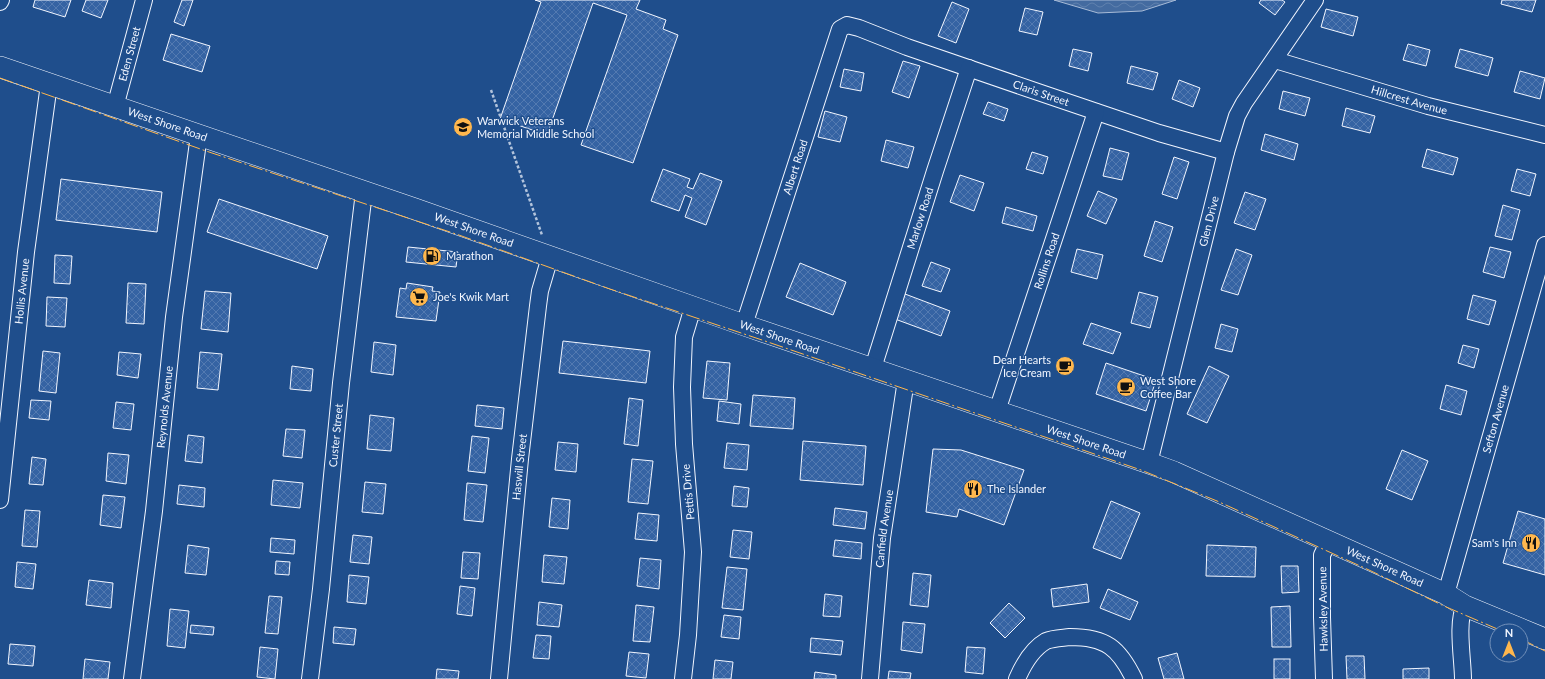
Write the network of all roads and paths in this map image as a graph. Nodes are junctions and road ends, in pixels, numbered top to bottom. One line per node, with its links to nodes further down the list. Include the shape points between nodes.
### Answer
1 (144, 0): 9 (street, Eden Street)
2 (1315, 0): 4 (street, Glen Drive)
3 (859, 28): 6 (street, Claris Street); 18 (street, Albert Road, via 847,25 840,29)
4 (1275, 60): 12 (street, Hillcrest Avenue, via 1428,106); 13 (street, Glen Drive, via 1237,116)
5 (0, 67): 7 (main road, West Shore Road)
6 (969, 68): 10 (street, Claris Street); 19 (street, Marlow Road)
7 (49, 84): 9 (main road, West Shore Road); 23 (street, Hollis Avenue, via 26,252)
8 (491, 90): 16 (path)
9 (115, 107): 11 (main road, West Shore Road)
10 (1096, 112): 13 (street, Claris Street); 21 (street, Rollins Road)
11 (198, 135): 14 (main road, West Shore Road); 29 (street, Reynolds Avenue)
12 (1545, 135)
13 (1226, 152): 22 (street, Glen Drive)
14 (364, 192): 16 (main road, West Shore Road); 30 (street, Custer Street)
15 (1545, 245): 25 (street, Sefton Avenue)
16 (550, 257): 17 (main road, West Shore Road); 31 (street, Haswill Street, via 540,291 520,459)
17 (693, 307): 18 (main road, West Shore Road); 32 (street, Pettis Drive, via 684,337 682,387 693,552)
18 (744, 325): 19 (main road, West Shore Road)
19 (873, 368): 20 (main road, West Shore Road)
20 (906, 380): 21 (main road, West Shore Road); 33 (street, Canfield Avenue, via 882,538)
21 (997, 411): 22 (main road, West Shore Road)
22 (1149, 463): 24 (main road, West Shore Road)
23 (0, 500)
24 (1329, 541): 25 (main road, West Shore Road); 36 (street, Hawksley Avenue, via 1322,555)
25 (1446, 594): 26 (main road, West Shore Road)
26 (1465, 606): 27 (main road, West Shore Road); 28 (street, via 1461,633)
27 (1545, 639)
28 (1463, 678)
29 (132, 679)
30 (310, 679)
31 (499, 679)
32 (683, 679)
33 (870, 679)
34 (1017, 679): 35 (street, via 1036,648 1048,640 1084,637 1100,640 1116,650)
35 (1134, 679)
36 (1324, 679)

